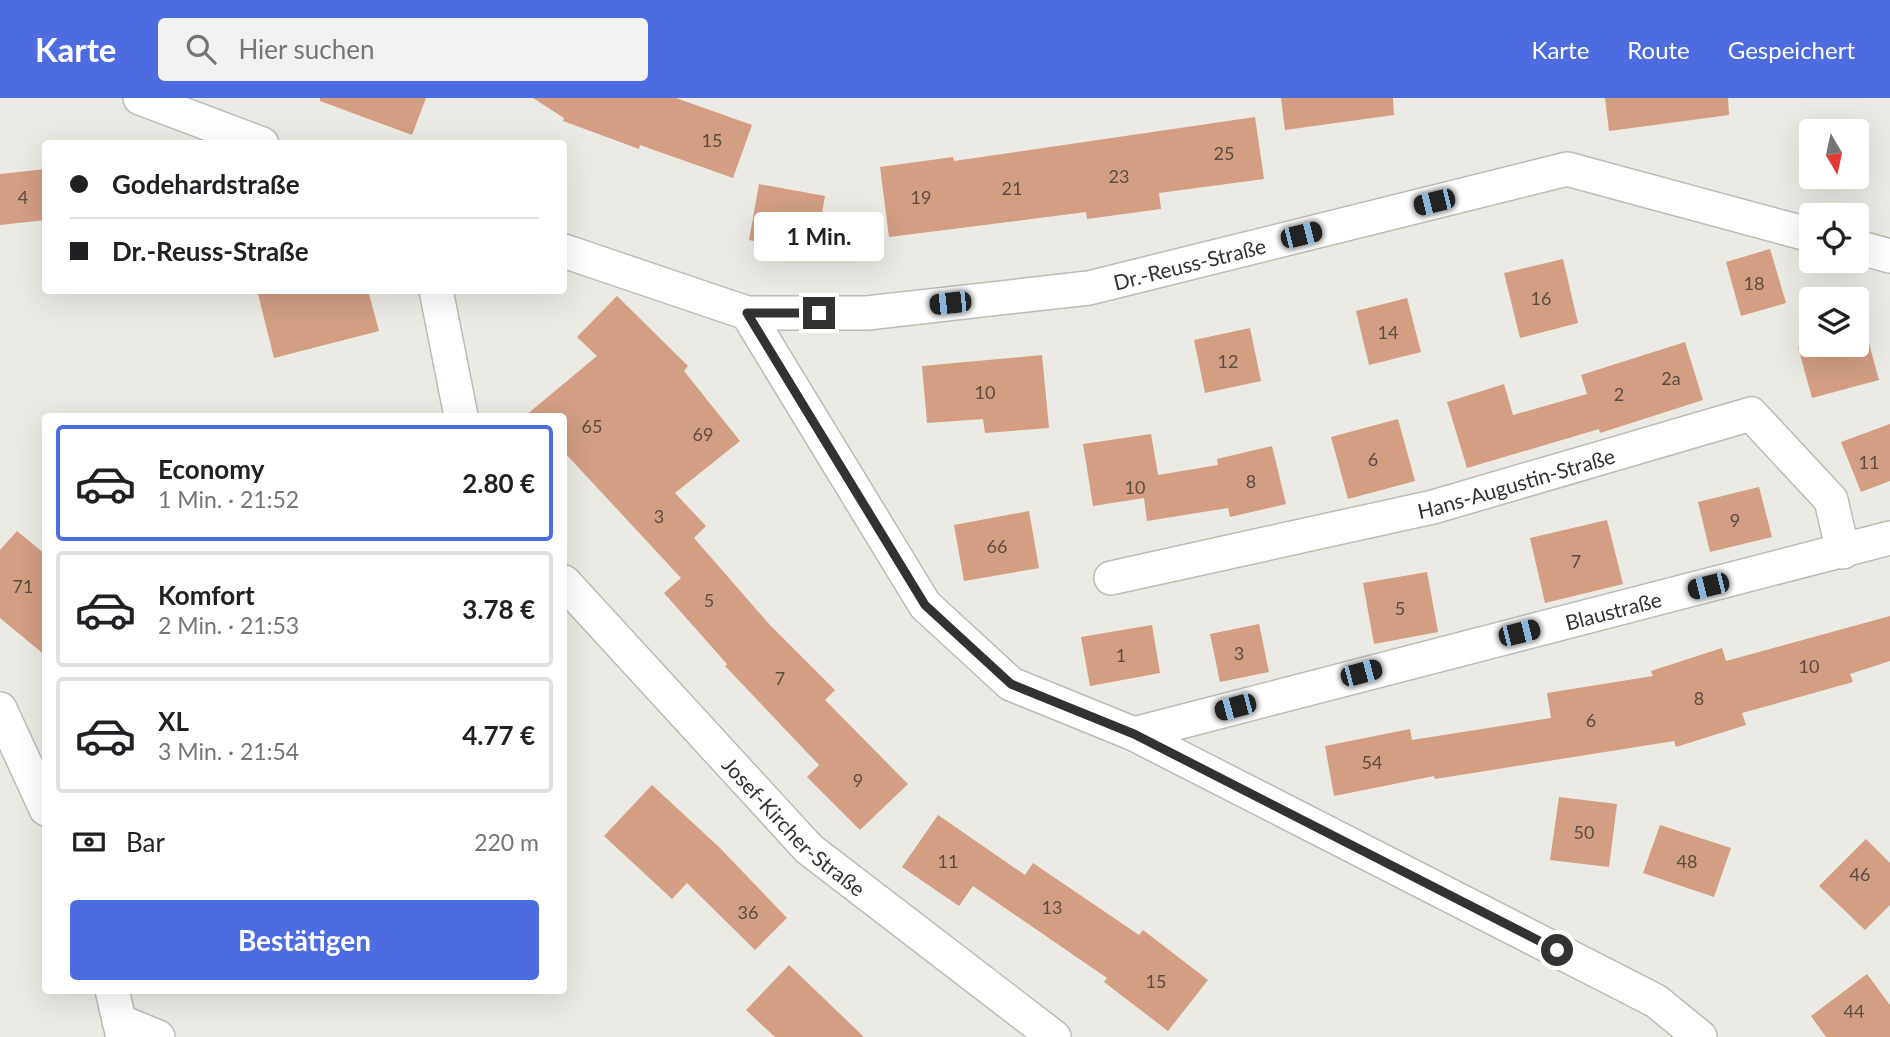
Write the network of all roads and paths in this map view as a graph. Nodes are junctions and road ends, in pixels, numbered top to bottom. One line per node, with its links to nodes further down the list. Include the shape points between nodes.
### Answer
1 (140, 98): 2 (street)
2 (251, 140)
3 (1799, 232): 8 (street, Dr.-Reuss-Straße, via 1567,169 1089,288 867,313)
4 (1869, 250): 6 (street)
5 (567, 252): 8 (street, Dr.-Reuss-Straße)
6 (1890, 256)
7 (437, 294): 9 (street)
8 (747, 313): 15 (street, via 925,605 1011,684)
9 (460, 413)
10 (1890, 538): 11 (street, Blaustraße)
11 (1843, 552): 12 (street, Hans-Augustin-Straße, via 1831,500 1751,414 1433,508); 15 (street, Blaustraße, via 1412,659)
12 (1111, 578)
13 (567, 585): 19 (street, Josef-Kircher-Straße, via 808,849)
14 (4, 731): 16 (street)
15 (1134, 734): 20 (street, via 1656,1001)
16 (42, 802)
17 (118, 1016): 18 (street)
18 (158, 1037)
19 (1054, 1037)
20 (1700, 1037)

